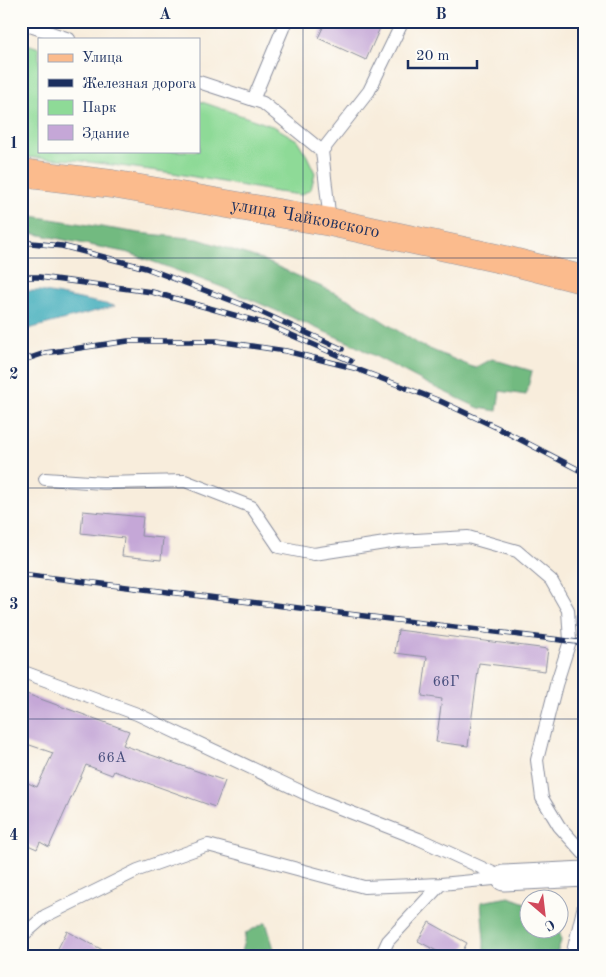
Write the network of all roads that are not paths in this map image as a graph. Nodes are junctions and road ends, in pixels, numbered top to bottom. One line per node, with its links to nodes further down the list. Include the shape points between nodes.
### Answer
1 (286, 21): 6 (lane)
2 (403, 21): 7 (lane, via 369,91)
3 (21, 23): 4 (lane)
4 (66, 38)
5 (200, 82): 6 (lane)
6 (253, 100): 7 (lane, via 263,103)
7 (322, 151): 9 (lane)
8 (21, 173): 9 (main road, улица Чайковского, via 112,184)
9 (330, 222): 10 (main road, улица Чайковского)
10 (585, 280)
11 (46, 479): 13 (lane, via 104,483 185,481 252,508 278,547 314,554 398,541 468,537 517,551 550,580 568,610 570,641 537,760 542,798 559,826)
12 (21, 671): 15 (lane, via 137,714 319,800 419,839)
13 (585, 855)
14 (585, 874): 15 (street)
15 (504, 878): 16 (lane)
16 (441, 884): 18 (lane, via 364,887 208,845 138,870 45,916); 19 (lane, via 388,941)
17 (585, 901): 20 (lane)
18 (21, 937)
19 (380, 956)
20 (572, 956)

